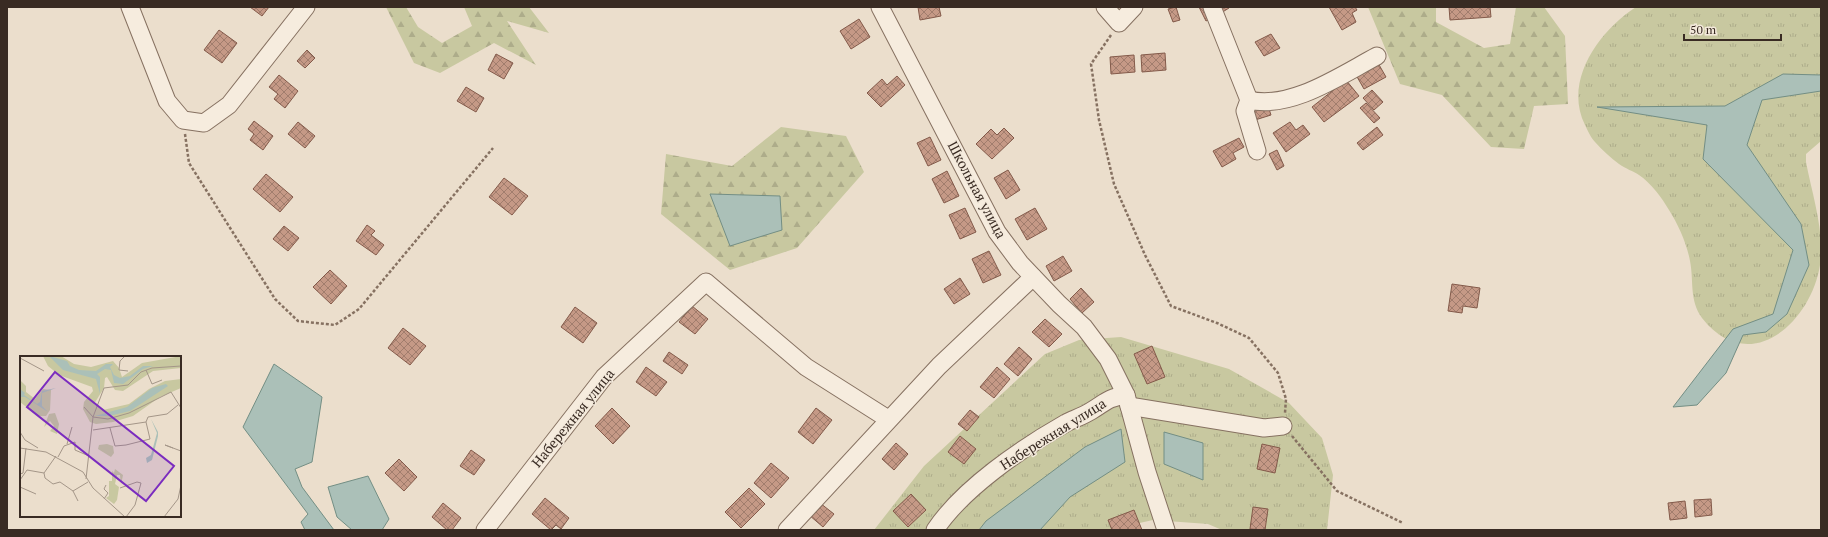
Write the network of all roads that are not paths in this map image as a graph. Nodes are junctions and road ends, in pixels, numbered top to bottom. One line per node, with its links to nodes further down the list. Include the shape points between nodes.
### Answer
1 (130, 7): 2 (street, via 167,101 183,120 204,123 229,105)
2 (306, 7)
3 (880, 7): 10 (street, Школьная улица, via 997,232 1020,264)
4 (1105, 7): 5 (street, via 1119,23)
5 (1134, 7)
6 (1212, 7): 8 (street)
7 (1377, 56): 8 (street, via 1299,97 1259,103)
8 (1249, 100): 9 (street, via 1245,111)
9 (1258, 152)
10 (1033, 277): 11 (street, Школьная улица, via 1084,327 1108,359); 12 (street, via 939,366)
11 (1128, 400): 13 (street, via 1264,428); 16 (street, Набережная улица, via 1111,397 1008,461 970,489); 17 (street, Набережная улица)
12 (888, 420): 14 (street, Набережная улица, via 806,366 706,282 604,377); 15 (street)
13 (1283, 426)
14 (485, 530)
15 (787, 530)
16 (935, 530)
17 (1166, 530)

